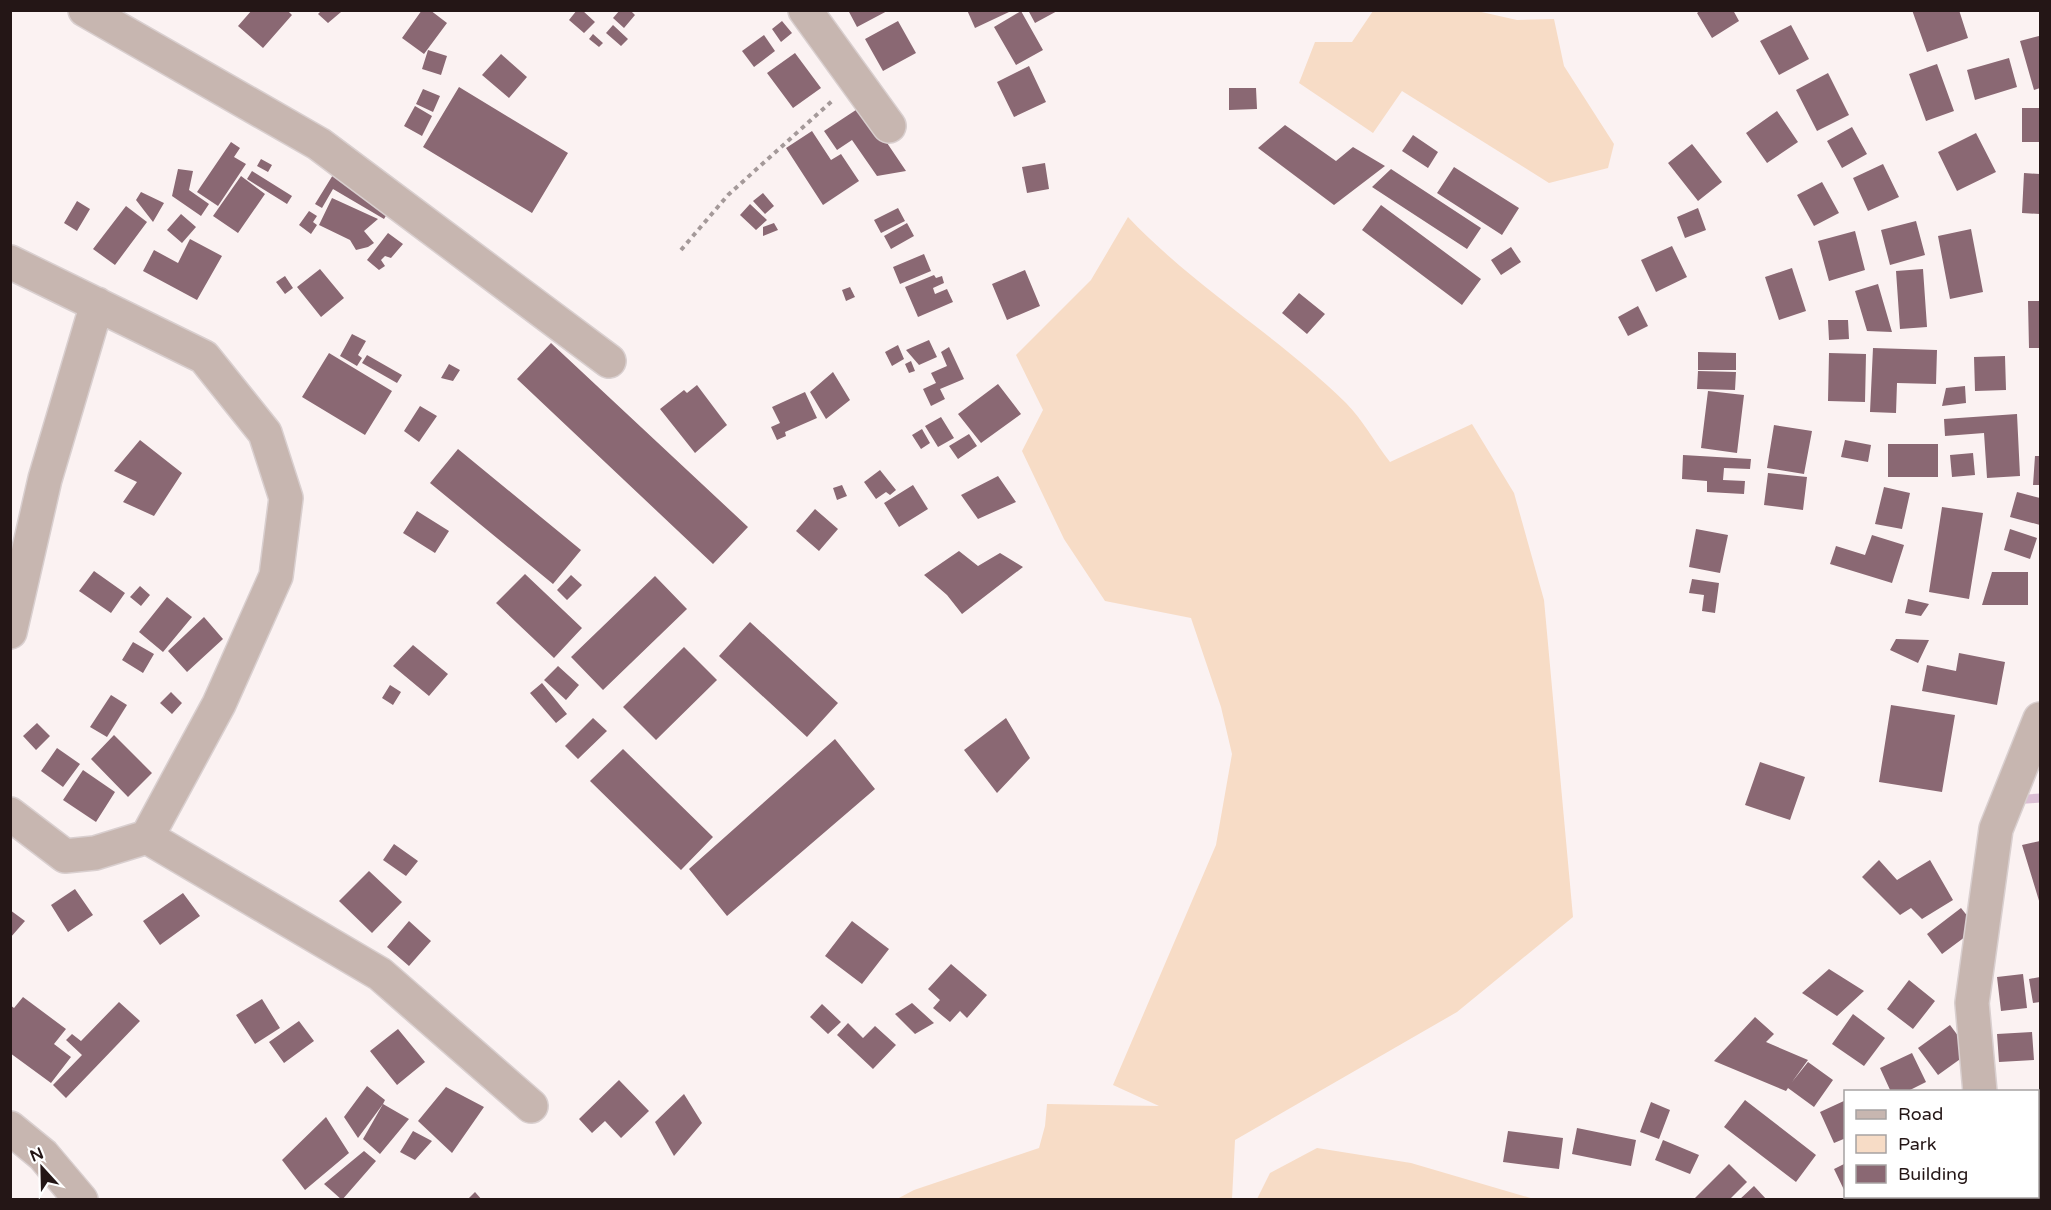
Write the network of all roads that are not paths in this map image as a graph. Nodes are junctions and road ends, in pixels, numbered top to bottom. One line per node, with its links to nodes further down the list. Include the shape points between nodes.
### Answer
1 (86, 10): 6 (street, via 319,144)
2 (805, 10): 3 (street)
3 (889, 126)
4 (10, 262): 5 (street)
5 (98, 304): 7 (street, via 45,479); 10 (street, via 204,357 266,433 286,498 276,576 219,704)
6 (609, 361)
7 (10, 632)
8 (2040, 718): 11 (street, via 1996,829 1972,1003)
9 (10, 814): 10 (street, via 65,856 94,853)
10 (147, 837): 12 (street, via 380,974)
11 (1980, 1090)
12 (531, 1106)
13 (10, 1128): 14 (street, via 43,1155)
14 (81, 1200)

